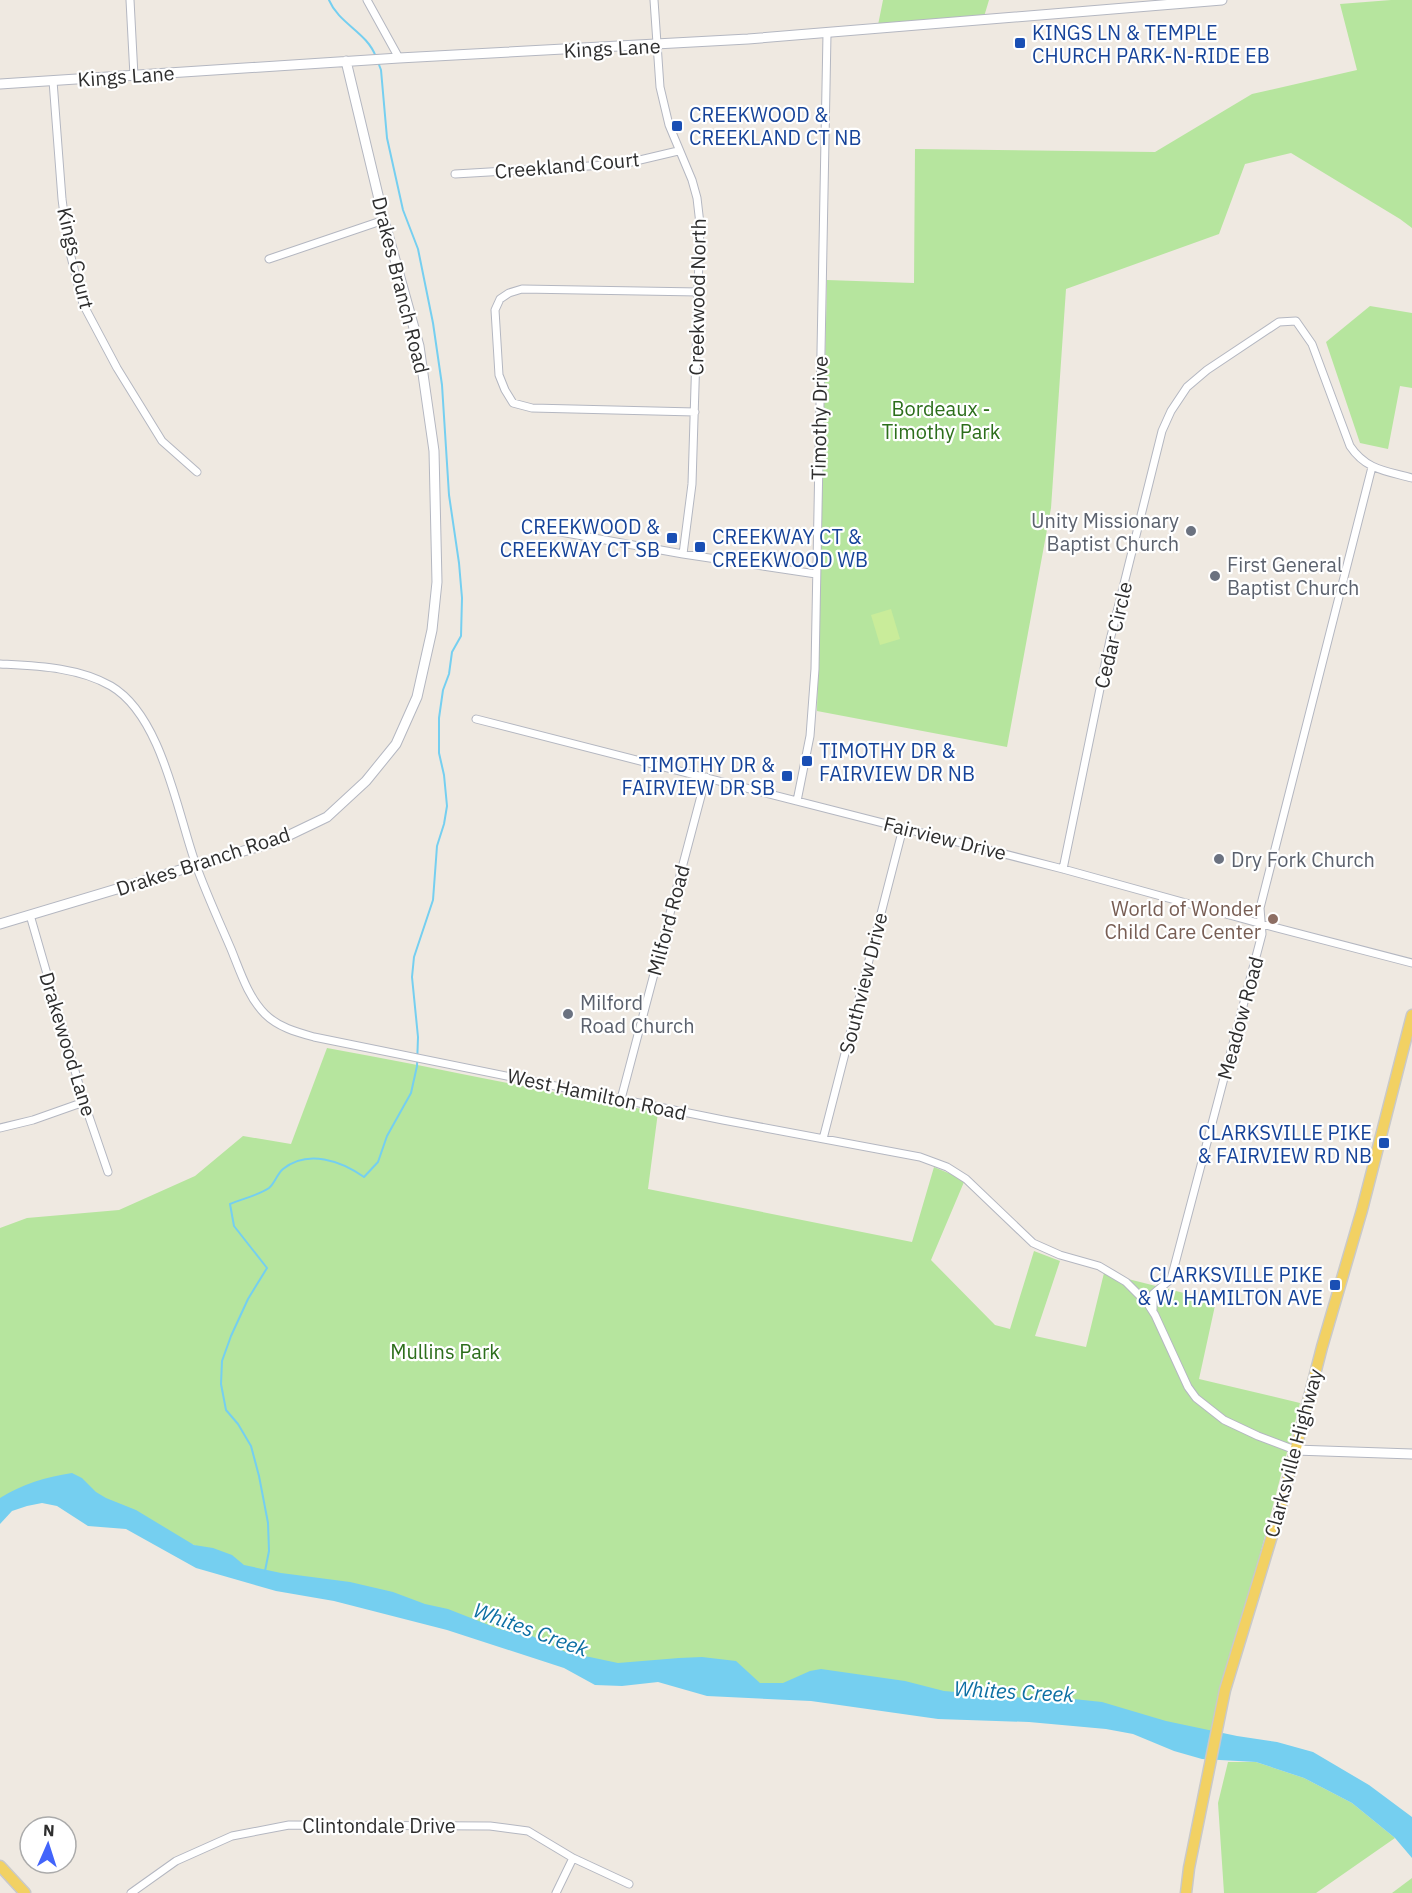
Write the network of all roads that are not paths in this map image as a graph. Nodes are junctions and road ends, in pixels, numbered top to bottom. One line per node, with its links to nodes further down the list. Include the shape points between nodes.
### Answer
1 (130, 0): 9 (street)
2 (367, 0): 7 (street)
3 (654, 0): 6 (street, Creekwood North)
4 (1222, 0): 5 (street, Kings Lane)
5 (827, 34): 6 (street, Kings Lane); 23 (street, Timothy Drive)
6 (656, 46): 7 (street, Kings Lane); 12 (street, Creekwood North, via 660,87)
7 (399, 58): 8 (street, Kings Lane)
8 (346, 61): 9 (street, Kings Lane); 14 (street, Drakes Branch Road)
9 (134, 76): 10 (street, Kings Lane)
10 (53, 81): 11 (street, Kings Lane); 19 (street, Kings Court, via 68,245 83,304 162,441)
11 (0, 84)
12 (678, 151): 13 (street, Creekland Court, via 623,164); 16 (street, Creekwood North, via 697,198)
13 (455, 174)
14 (384, 220): 15 (street); 29 (street, Drakes Branch Road, via 419,346 434,451 437,582 432,630 417,697 396,744 366,781 327,817 277,841)
15 (269, 259)
16 (699, 292): 17 (street, Creekwood North); 17 (street, via 522,289 500,299 495,310 500,375 513,403 532,408)
17 (695, 412): 22 (street, Creekwood North, via 692,484)
18 (1372, 467): 20 (street, Cedar Circle); 30 (street, Cedar Circle, via 1350,446 1312,344 1296,321 1280,322 1187,387 1162,431 1110,644); 33 (street, Meadow Road, via 1260,908)
19 (197, 472)
20 (1412, 478)
21 (527, 526): 22 (street)
22 (683, 554): 23 (street)
23 (816, 574): 27 (street, Timothy Drive, via 810,736)
24 (0, 664): 29 (street, West Hamilton Road, via 90,676 132,703 159,750)
25 (476, 719): 26 (street, Fairview Drive)
26 (706, 777): 27 (street, Fairview Drive); 36 (street, Milford Road)
27 (797, 801): 28 (street, Fairview Drive)
28 (903, 828): 30 (street, Fairview Drive); 39 (street, Southview Drive)
29 (196, 865): 31 (street, Drakes Branch Road); 36 (street, West Hamilton Road, via 257,1005 287,1028)
30 (1063, 869): 33 (street, Fairview Drive)
31 (30, 915): 32 (street, Drakes Branch Road); 37 (street, Drakewood Lane)
32 (0, 924)
33 (1262, 924): 34 (street, Fairview Drive); 41 (street, Meadow Road, via 1171,1279 1153,1294)
34 (1412, 963)
35 (1412, 1015): 42 (main road, Clarksville Highway)
36 (621, 1099): 39 (street, West Hamilton Road)
37 (84, 1102): 38 (street); 40 (street, Drakewood Lane)
38 (0, 1128)
39 (823, 1139): 41 (street, West Hamilton Road, via 920,1157 946,1167 966,1179 1033,1244 1099,1266 1126,1282)
40 (108, 1172)
41 (1155, 1315): 42 (street, West Hamilton Road, via 1196,1398 1224,1420)
42 (1295, 1450): 43 (street); 50 (main road, Clarksville Highway, via 1225,1690)
43 (1412, 1454)
44 (573, 1858): 46 (street, Clintondale Drive); 48 (street, Clintondale Drive, via 528,1831 490,1826 289,1824 232,1836 176,1861); 49 (street)
45 (0, 1866): 47 (main road)
46 (629, 1884)
47 (25, 1893)
48 (131, 1893)
49 (556, 1893)
50 (1186, 1893)

